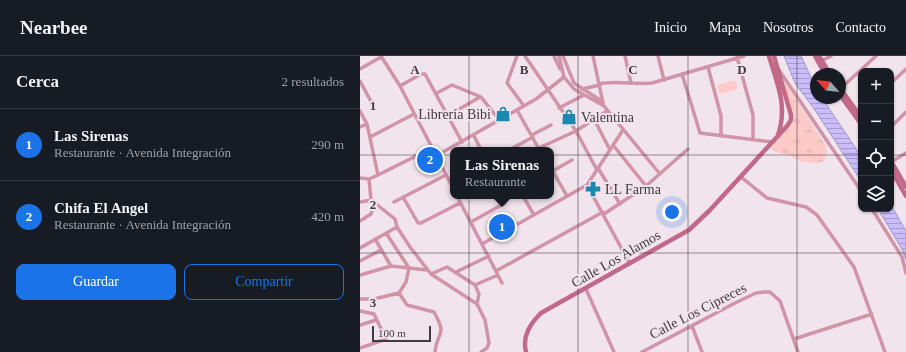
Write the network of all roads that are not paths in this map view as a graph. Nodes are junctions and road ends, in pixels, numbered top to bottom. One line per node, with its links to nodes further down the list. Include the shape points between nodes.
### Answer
1 (381, 56): 22 (street); 32 (street)
2 (517, 56): 42 (street, via 507,83)
3 (525, 56): 34 (street)
4 (554, 56): 25 (street)
5 (558, 56): 25 (street)
6 (565, 56): 33 (street, via 572,80)
7 (593, 56): 31 (street)
8 (625, 56): 29 (street)
9 (658, 56): 26 (street)
10 (744, 56): 16 (street)
11 (769, 56): 63 (street, via 784,116)
12 (774, 56): 19 (street)
13 (815, 56): 20 (street)
14 (831, 56): 17 (street)
15 (876, 56): 30 (street)
16 (737, 57): 18 (street); 65 (street, via 753,115)
17 (820, 58): 21 (street)
18 (708, 67): 24 (street); 62 (street, via 721,116)
19 (778, 68): 63 (street, Calle Los Alamos, via 791,120); 96 (street)
20 (822, 68)
21 (826, 68)
22 (360, 69)
23 (906, 69): 27 (street)
24 (682, 74): 26 (street); 62 (street, via 700,134)
25 (564, 76): 34 (street); 36 (street, via 572,87)
26 (664, 80): 29 (street, via 643,84)
27 (894, 80)
28 (360, 81): 41 (street)
29 (631, 82): 31 (street)
30 (846, 83)
31 (599, 84): 33 (street); 40 (street)
32 (400, 86): 35 (street, via 423,73); 49 (street)
33 (582, 89): 40 (street)
34 (548, 90): 42 (street); 43 (street)
35 (437, 93): 38 (street, via 452,85); 50 (street)
36 (584, 95): 40 (street); 43 (street)
37 (846, 96): 45 (street)
38 (480, 97): 50 (street); 53 (street)
39 (846, 103): 52 (street)
40 (603, 104): 47 (street)
41 (373, 105)
42 (524, 106): 44 (street)
43 (560, 108): 59 (street)
44 (517, 110): 53 (street); 61 (street)
45 (858, 110)
46 (360, 111): 54 (street)
47 (607, 111): 51 (street); 58 (street)
48 (906, 112): 55 (street)
49 (414, 114): 64 (street); 74 (street)
50 (449, 115): 66 (street)
51 (594, 119): 59 (street); 77 (street)
52 (858, 120)
53 (500, 121): 60 (street)
54 (367, 124): 57 (street); 64 (street)
55 (894, 124)
56 (551, 125): 61 (street)
57 (360, 127)
58 (623, 130): 68 (street); 86 (street)
59 (576, 131): 73 (street); 84 (street)
60 (474, 136): 66 (street); 70 (street)
61 (532, 136): 71 (street); 72 (street)
62 (721, 136): 65 (street)
63 (778, 136): 67 (street, Calle Los Alamos)
64 (370, 137): 88 (street)
65 (753, 139): 67 (street)
66 (462, 142): 69 (street)
67 (773, 142): 90 (street, Calle Los Alamos)
68 (613, 145): 77 (street); 95 (street)
69 (453, 147)
70 (480, 147)
71 (514, 147)
72 (538, 147)
73 (543, 147)
74 (432, 148): 79 (street); 88 (street)
75 (450, 148): 79 (street)
76 (688, 149): 86 (street)
77 (610, 150): 84 (street)
78 (906, 153): 80 (street)
79 (436, 156): 89 (street)
80 (894, 159)
81 (572, 160): 83 (street)
82 (894, 167): 97 (street)
83 (554, 169)
84 (597, 169): 94 (street); 108 (street)
85 (554, 173): 98 (street)
86 (660, 174): 95 (street)
87 (894, 174): 97 (street)
88 (378, 175): 92 (street)
89 (446, 175): 93 (street); 100 (street)
90 (741, 177): 122 (street, Calle Los Alamos, via 689,230); 138 (street, via 767,198 806,207 817,215 854,267)
91 (360, 178): 92 (street)
92 (369, 178): 104 (street)
93 (450, 179)
94 (586, 185): 98 (street); 110 (street)
95 (646, 186): 108 (street)
96 (858, 187)
97 (905, 188): 99 (street)
98 (567, 196): 111 (street)
99 (906, 196)
100 (403, 197): 105 (street); 107 (street, via 418,223)
101 (458, 199): 107 (street)
102 (525, 199): 111 (street)
103 (360, 202): 104 (street)
104 (373, 202): 112 (street, via 371,214); 114 (street, via 395,219)
105 (394, 202)
106 (505, 202): 113 (street)
107 (460, 203): 113 (street)
108 (620, 204): 110 (street)
109 (874, 212): 129 (street, via 902,257)
110 (603, 213): 122 (street); 127 (street)
111 (534, 215): 117 (street)
112 (360, 221)
113 (471, 222): 117 (street)
114 (397, 228): 115 (street); 125 (street)
115 (386, 233): 116 (street); 124 (street)
116 (375, 239): 118 (street); 119 (street)
117 (482, 244): 120 (street)
118 (360, 248)
119 (382, 250): 121 (street); 123 (street)
120 (489, 256): 126 (street); 127 (street)
121 (360, 261)
122 (630, 264): 133 (street, Calle Los Alamos)
123 (391, 266): 124 (street); 130 (street)
124 (409, 268): 125 (street); 134 (street, via 406,282)
125 (427, 270): 128 (street)
126 (456, 272): 128 (street, via 446,267); 132 (street)
127 (497, 273): 131 (street); 132 (street)
128 (431, 274): 136 (street)
129 (906, 274)
130 (360, 275)
131 (502, 283)
132 (475, 285): 136 (street, via 479,294)
133 (586, 289): 146 (street, Calle Los Alamos, via 541,313 525,338); 147 (street)
134 (399, 293): 135 (street, via 374,299); 144 (street, via 407,304 434,312 442,332 436,343)
135 (360, 299)
136 (477, 304): 145 (street, via 485,320 489,343 488,348)
137 (360, 311): 139 (street, via 372,312)
138 (872, 314): 142 (street); 151 (street)
139 (376, 320): 140 (street); 143 (street, via 386,339)
140 (360, 325)
141 (692, 326): 142 (street, Calle Los Cipreces, via 756,293 770,292 780,301); 148 (street, Calle Los Cipreces); 149 (street)
142 (794, 339): 150 (street, Calle Los Cipreces)
143 (360, 348)
144 (435, 352)
145 (481, 352)
146 (526, 352)
147 (614, 352)
148 (642, 352)
149 (702, 352)
150 (798, 352)
151 (885, 352)

